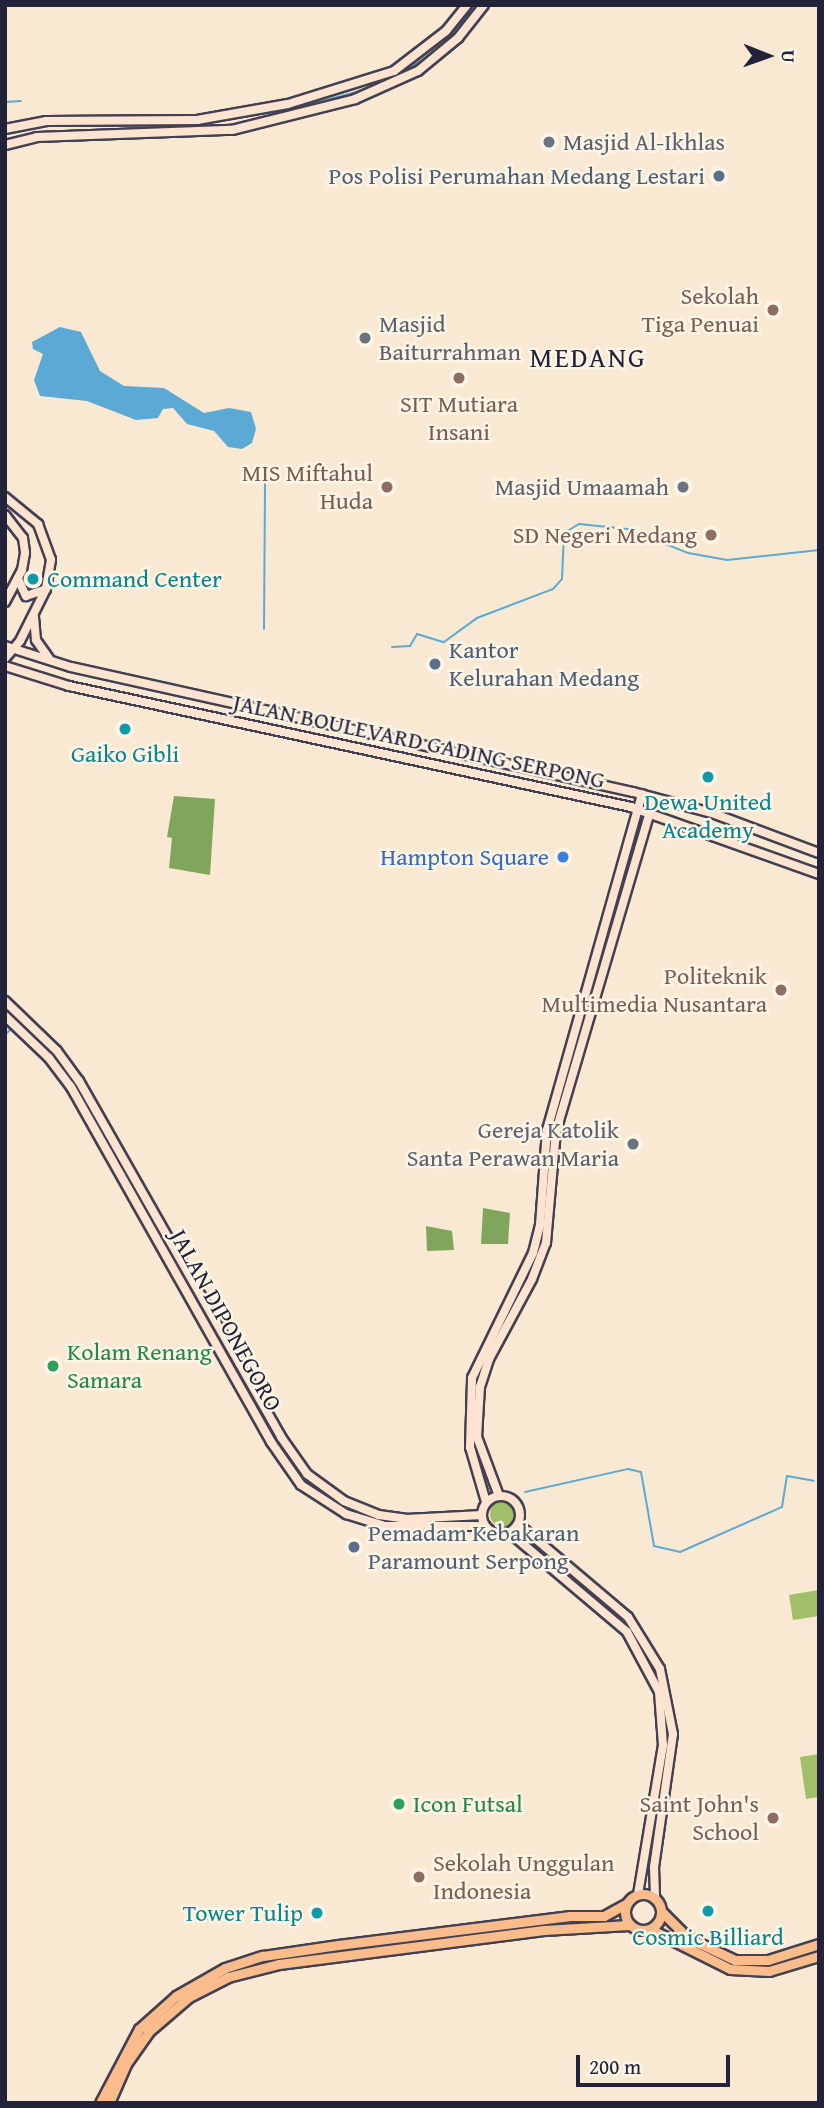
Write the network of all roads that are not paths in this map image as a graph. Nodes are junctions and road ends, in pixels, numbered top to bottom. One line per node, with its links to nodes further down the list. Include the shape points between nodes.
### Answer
1 (467, 5): 3 (street, via 423,51)
2 (484, 5): 3 (street, via 435,59)
3 (375, 86): 4 (street, via 230,116 46,121); 5 (street, via 232,130)
4 (5, 129)
5 (6, 142)
6 (5, 497): 9 (street, via 27,511 45,536 51,560)
7 (5, 515): 8 (street, via 23,538 25,553)
8 (18, 579): 9 (street, via 26,596); 10 (street)
9 (46, 589): 11 (street)
10 (5, 602)
11 (34, 614): 12 (street, via 20,641); 14 (street, via 36,640)
12 (9, 648): 13 (street); 14 (street, JALAN BOULEVARD GADING SERPONG)
13 (5, 658)
14 (50, 660): 16 (street, JALAN BOULEVARD GADING SERPONG)
15 (5, 666): 18 (street, JALAN BOULEVARD GADING SERPONG, via 69,686)
16 (254, 708): 17 (street, JALAN BOULEVARD GADING SERPONG); 18 (street, via 256,717)
17 (276, 713): 19 (street, via 266,720); 20 (street, JALAN BOULEVARD GADING SERPONG)
18 (248, 724): 19 (street, JALAN BOULEVARD GADING SERPONG)
19 (270, 729): 22 (street, JALAN BOULEVARD GADING SERPONG)
20 (485, 757): 21 (street, JALAN BOULEVARD GADING SERPONG); 22 (street, via 486,770)
21 (504, 761): 23 (street, via 499,769); 24 (street, JALAN BOULEVARD GADING SERPONG)
22 (481, 775): 23 (street, JALAN BOULEVARD GADING SERPONG)
23 (501, 778): 26 (street, JALAN BOULEVARD GADING SERPONG)
24 (642, 794): 25 (street, JALAN BOULEVARD GADING SERPONG); 26 (street)
25 (654, 798): 27 (street); 28 (street, JALAN BOULEVARD GADING SERPONG, via 712,813)
26 (638, 810): 27 (street, JALAN BOULEVARD GADING SERPONG); 42 (street, via 547,1130 540,1225 533,1253 472,1378 470,1447)
27 (649, 814): 29 (street, JALAN BOULEVARD GADING SERPONG); 40 (street, via 556,1131 549,1224 541,1258 492,1351 480,1387 477,1437)
28 (819, 853)
29 (819, 874)
30 (5, 1001): 32 (street, JALAN DIPONEGORO, via 57,1051)
31 (5, 1016): 33 (street, JALAN DIPONEGORO, via 49,1058)
32 (79, 1081): 33 (street); 34 (street, JALAN DIPONEGORO)
33 (71, 1087): 35 (street, JALAN DIPONEGORO)
34 (177, 1250): 35 (street); 36 (street, JALAN DIPONEGORO)
35 (168, 1255): 36 (street, JALAN DIPONEGORO)
36 (212, 1325): 37 (street, JALAN DIPONEGORO); 38 (street, JALAN DIPONEGORO)
37 (281, 1437): 38 (street); 39 (street, JALAN DIPONEGORO, via 300,1467)
38 (271, 1442): 41 (street, JALAN DIPONEGORO, via 301,1485)
39 (326, 1491): 41 (street); 43 (street, JALAN DIPONEGORO, via 357,1508 397,1518)
40 (499, 1496): 42 (street); 44 (street, via 518,1506)
41 (320, 1499): 45 (street, JALAN DIPONEGORO, via 346,1514 385,1526)
42 (486, 1502): 43 (street)
43 (482, 1515): 45 (street)
44 (518, 1524): 46 (street); 47 (street, via 628,1617)
45 (485, 1526): 46 (street, via 500,1535)
46 (510, 1533): 48 (street, via 615,1619 638,1647)
47 (660, 1669): 48 (street); 50 (street, via 673,1734)
48 (650, 1672): 49 (street, via 663,1726)
49 (655, 1801): 50 (street); 51 (street)
50 (665, 1802): 52 (street, via 654,1867)
51 (638, 1895): 52 (main road); 53 (main road)
52 (654, 1899): 54 (main road)
53 (627, 1903): 55 (main road, via 604,1916); 56 (main road)
54 (661, 1911): 57 (main road); 59 (main road, via 688,1938 735,1960 768,1960)
55 (505, 1924): 58 (main road); 61 (main road, via 244,1961 188,1987)
56 (629, 1924): 57 (main road); 58 (main road)
57 (650, 1929): 60 (main road, via 730,1969 769,1970)
58 (506, 1935): 61 (main road, via 261,1967 201,1989)
59 (819, 1944)
60 (819, 1956)
61 (145, 2029): 62 (main road, via 116,2066); 63 (main road)
62 (100, 2103)
63 (109, 2103)

